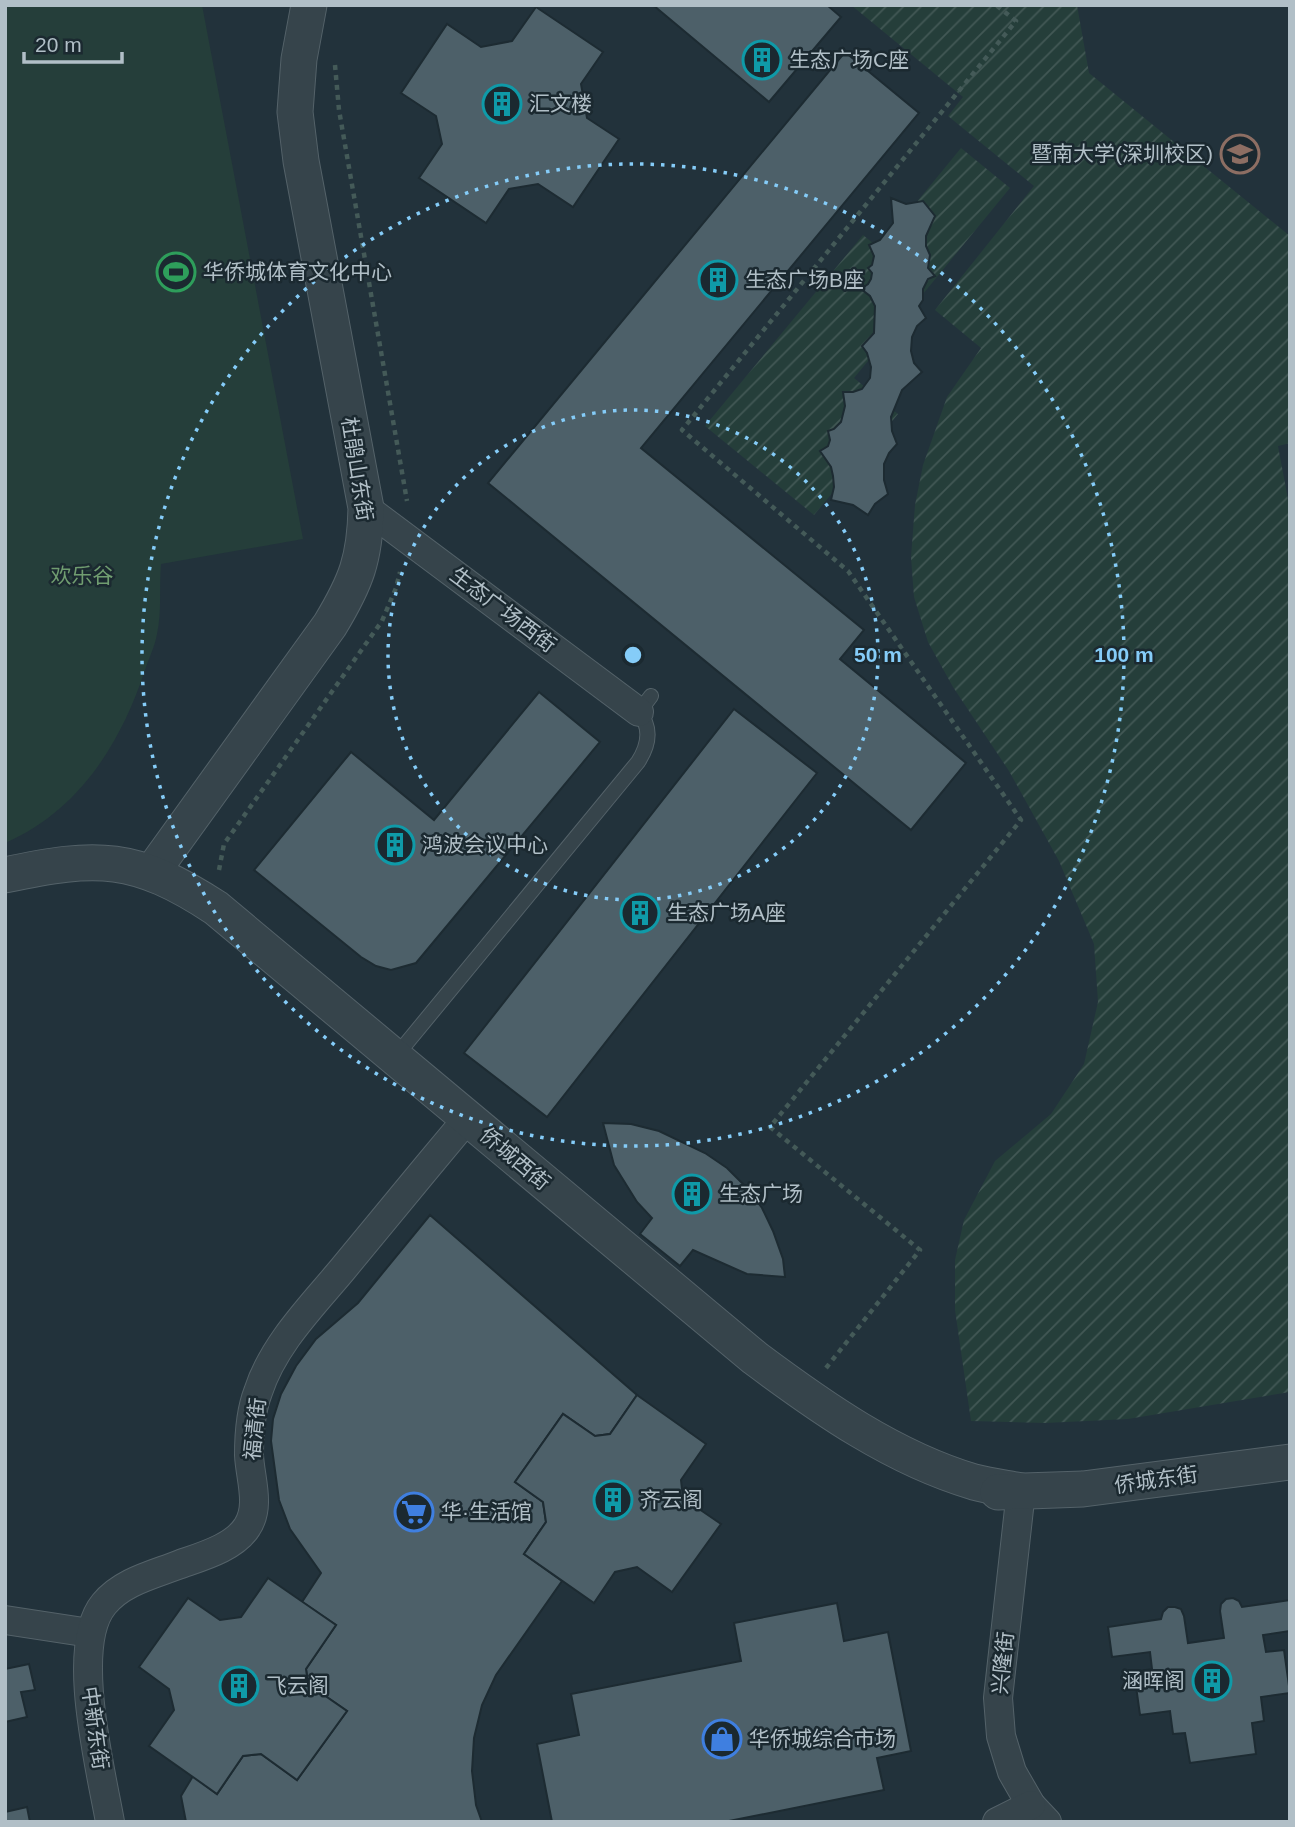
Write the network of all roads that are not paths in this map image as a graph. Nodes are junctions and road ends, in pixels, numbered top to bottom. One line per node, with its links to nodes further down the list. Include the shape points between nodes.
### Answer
1 (309, 5): 2 (street, 杜鹃山东街, via 295,112)
2 (366, 508): 3 (street, 生态广场西街); 4 (street, 杜鹃山东街, via 366,534 352,588)
3 (645, 704): 6 (lane, via 649,736 638,762)
4 (152, 872): 5 (street, 侨城西街, via 88,861); 7 (street, 侨城西街, via 216,908)
5 (5, 875)
6 (405, 1045)
7 (467, 1119): 9 (street, 侨城西街, via 755,1358 850,1425 951,1474); 11 (street, 福清街, via 274,1358 257,1392 252,1423 249,1453 254,1506 247,1527 233,1542 125,1585 103,1605)
8 (1290, 1462): 9 (street, 侨城东街, via 1083,1489)
9 (1021, 1491): 12 (street, 兴隆街, via 998,1698 1001,1736 1012,1772)
10 (5, 1620): 11 (street)
11 (90, 1633): 13 (street, 中新东街, via 91,1717)
12 (1039, 1813): 14 (street)
13 (110, 1822)
14 (996, 1822)

